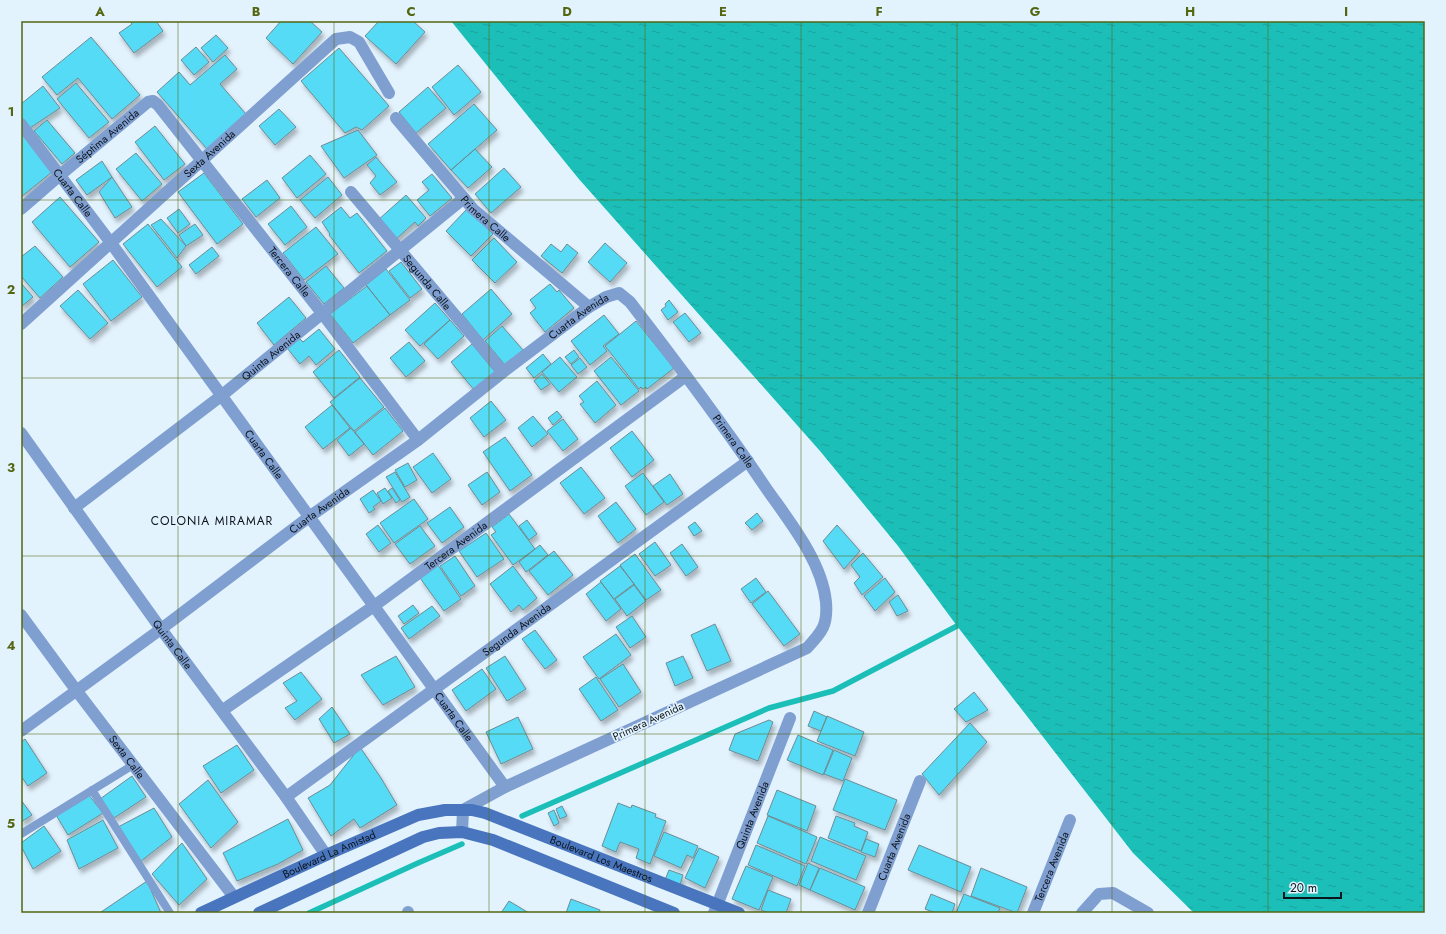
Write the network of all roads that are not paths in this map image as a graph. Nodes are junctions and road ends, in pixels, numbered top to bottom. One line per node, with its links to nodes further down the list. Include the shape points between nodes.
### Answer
1 (389, 93): 5 (street, Sexta Avenida, via 359,42 350,37 336,39)
2 (158, 106): 5 (street, Tercera Calle); 6 (street, Séptima Avenida, via 153,101 148,102)
3 (396, 118): 8 (street, Primera Calle)
4 (21, 124): 6 (street, Cuarta Calle)
5 (202, 161): 10 (street, Sexta Avenida); 14 (street, Tercera Calle)
6 (59, 176): 9 (street, Séptima Avenida); 10 (street, Cuarta Calle)
7 (350, 192): 11 (street, Segunda Calle)
8 (464, 198): 11 (street, Quinta Avenida); 13 (street, Primera Calle, via 473,209)
9 (21, 209)
10 (111, 243): 15 (street, Sexta Avenida); 18 (street, Cuarta Calle)
11 (401, 251): 14 (street, Quinta Avenida); 16 (street, Segunda Calle)
12 (619, 294): 13 (street, Cuarta Avenida, via 606,297); 17 (street, Primera Calle, via 630,302)
13 (589, 307): 16 (street, Cuarta Avenida)
14 (322, 313): 18 (street, Quinta Avenida); 20 (street, Tercera Calle)
15 (21, 324)
16 (504, 372): 20 (street, Cuarta Avenida)
17 (686, 376): 21 (street, Primera Calle); 25 (street, Tercera Avenida)
18 (221, 396): 22 (street, Quinta Avenida); 23 (street, Cuarta Calle)
19 (21, 433): 22 (street, Quinta Calle)
20 (418, 440): 23 (street, Cuarta Avenida)
21 (748, 461): 24 (street, Primera Calle, via 806,546 814,561); 28 (street, Segunda Avenida)
22 (74, 508): 27 (street, Quinta Calle)
23 (309, 517): 25 (street, Cuarta Calle); 27 (street, Cuarta Avenida)
24 (826, 602): 35 (street, Primera Avenida, via 826,620 820,634 807,648)
25 (374, 606): 28 (street, Cuarta Calle); 30 (street, Tercera Avenida)
26 (21, 615): 29 (street, Sexta Calle)
27 (161, 629): 29 (street, Cuarta Avenida); 30 (street, Quinta Calle)
28 (433, 689): 35 (street, Cuarta Calle); 37 (street, Segunda Avenida)
29 (76, 690): 32 (street, Cuarta Avenida); 33 (street, Sexta Calle)
30 (223, 710): 37 (street, Quinta Calle)
31 (790, 718): 45 (street, Quinta Avenida)
32 (21, 731)
33 (133, 765): 36 (lane); 44 (street, Sexta Calle)
34 (920, 781): 51 (street, Cuarta Avenida)
35 (505, 787): 38 (street, Primera Avenida)
36 (92, 790): 41 (lane); 46 (lane)
37 (286, 797): 43 (street, Quinta Calle)
38 (463, 810): 40 (street); 43 (street, Boulevard La Amistad, via 418,815); 45 (street, Boulevard Los Maestros, via 485,813)
39 (1070, 820): 52 (street, Tercera Avenida)
40 (462, 832): 42 (street, Boulevard Los Maestros); 49 (street, Boulevard Los Maestros, via 493,840)
41 (21, 834)
42 (423, 837): 48 (street, Boulevard La Amistad)
43 (326, 855): 44 (street, Boulevard La Amistad)
44 (234, 897): 47 (street, Boulevard La Amistad)
45 (716, 909): 50 (street, Boulevard Los Maestros)
46 (170, 913)
47 (201, 913)
48 (259, 913)
49 (674, 913)
50 (739, 913)
51 (868, 913)
52 (1033, 913)
53 (1082, 913): 54 (street, via 1099,894 1113,893)
54 (1148, 913)

